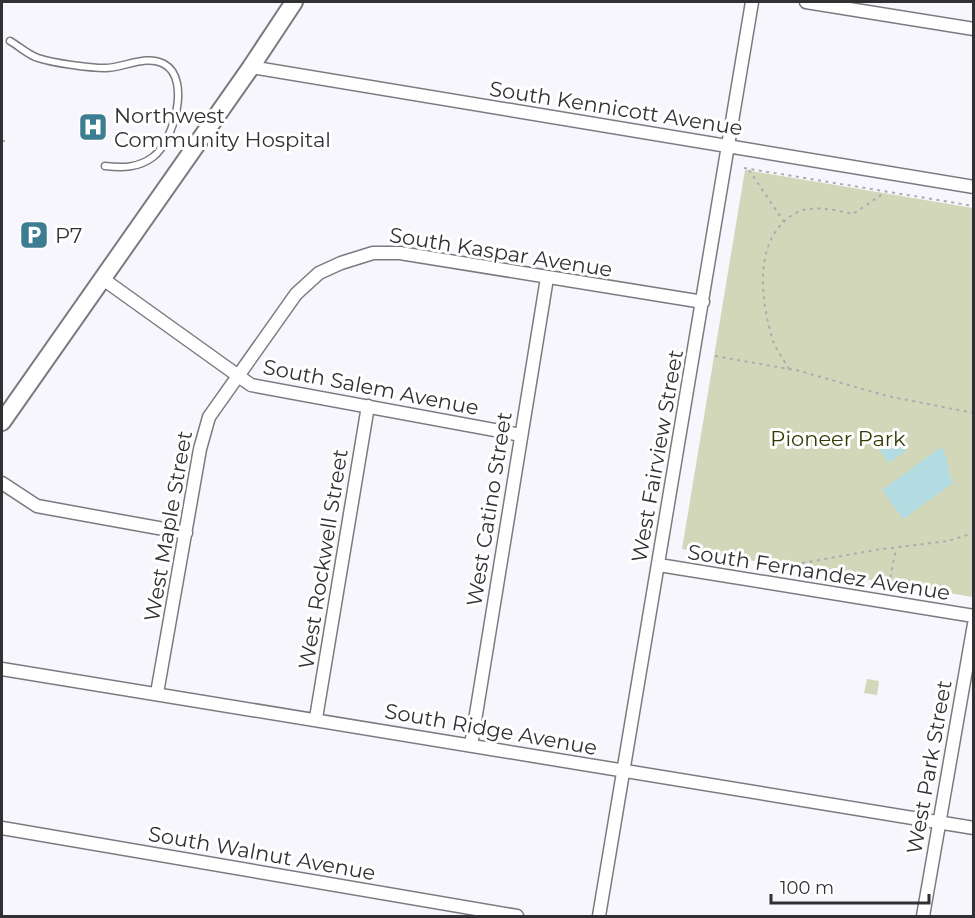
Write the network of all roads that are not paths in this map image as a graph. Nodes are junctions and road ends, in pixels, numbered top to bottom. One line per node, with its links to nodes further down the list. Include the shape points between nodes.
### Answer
1 (294, 2): 6 (main road)
2 (752, 2): 7 (street, West Fairview Street)
3 (806, 2): 4 (street)
4 (974, 29)
5 (10, 41): 8 (lane, via 37,58 106,68 138,61 163,64 175,76 176,107 166,144 138,165)
6 (251, 67): 7 (street, South Kennicott Avenue); 11 (main road)
7 (728, 146): 9 (street, South Kennicott Avenue); 12 (street, West Fairview Street)
8 (105, 166)
9 (974, 187)
10 (547, 278): 12 (street, South Kaspar Avenue); 13 (street, South Kaspar Avenue, via 400,253 373,253 341,263 319,273 296,294); 16 (street, West Catino Street)
11 (103, 279): 13 (street, South Salem Avenue); 15 (main road)
12 (703, 302): 19 (street, West Fairview Street)
13 (238, 375): 14 (street, South Salem Avenue, via 261,389); 18 (street, West Maple Street, via 205,427)
14 (368, 406): 16 (street, South Salem Avenue); 24 (street, West Rockwell Street)
15 (2, 422)
16 (521, 435): 25 (street, West Catino Street)
17 (2, 483): 18 (street, via 37,506)
18 (186, 532): 23 (street, West Maple Street)
19 (658, 565): 20 (street, South Fernandez Avenue); 26 (street, West Fairview Street)
20 (974, 616)
21 (974, 624): 27 (street, West Park Street)
22 (2, 670): 23 (street, South Ridge Avenue)
23 (157, 693): 24 (street, South Ridge Avenue)
24 (316, 718): 25 (street, South Ridge Avenue)
25 (471, 745): 26 (street, South Ridge Avenue)
26 (625, 771): 27 (street, South Ridge Avenue); 31 (street, West Fairview Street)
27 (939, 823): 29 (street, South Ridge Avenue); 32 (street, West Park Street)
28 (2, 828): 30 (street, South Walnut Avenue)
29 (974, 828)
30 (517, 916)
31 (599, 916)
32 (923, 916)

